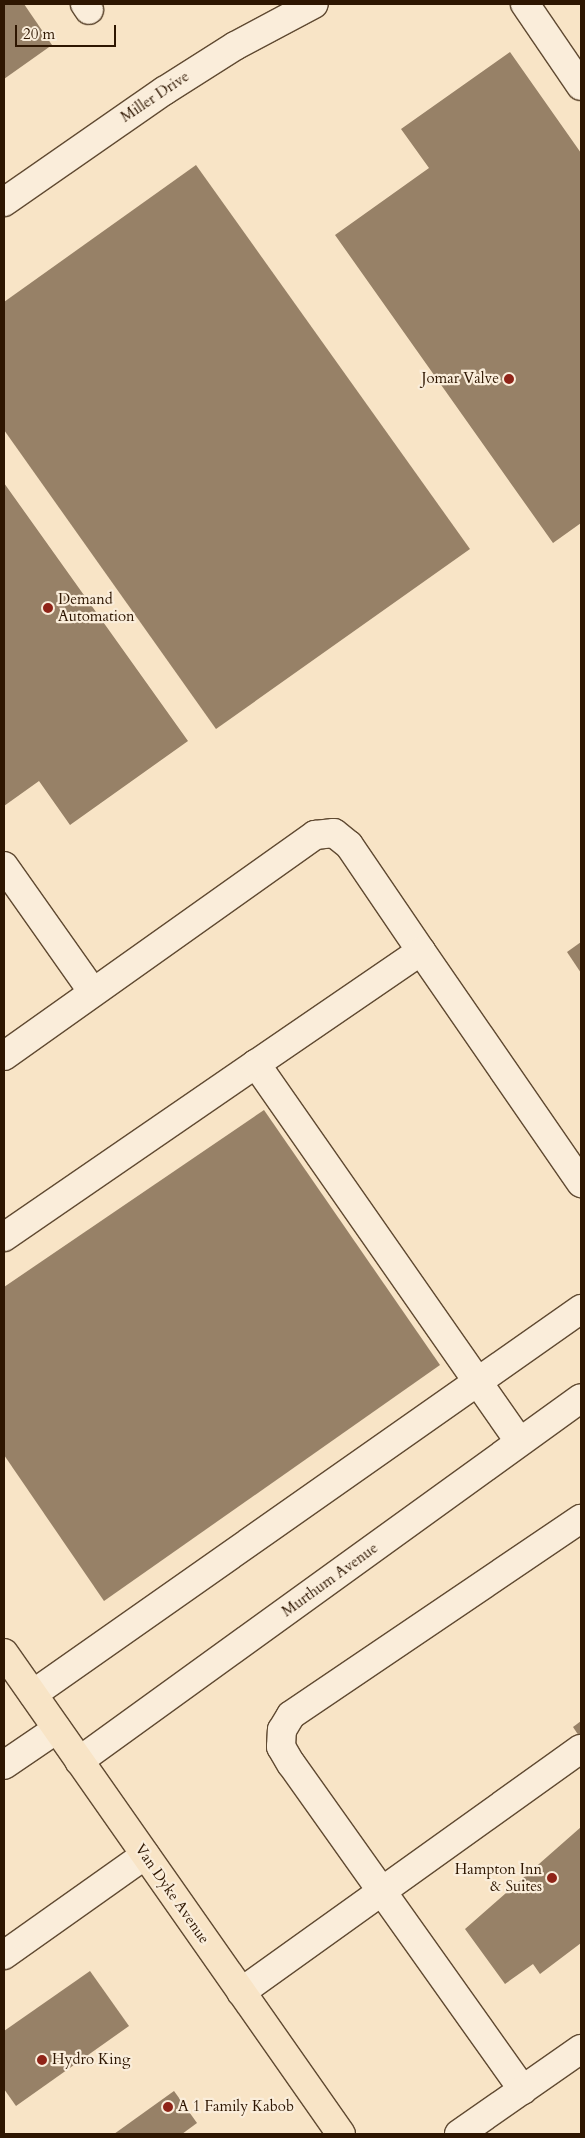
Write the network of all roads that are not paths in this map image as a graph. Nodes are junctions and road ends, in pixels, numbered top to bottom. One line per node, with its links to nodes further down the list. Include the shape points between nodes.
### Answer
1 (314, 4): 4 (street, Miller Drive, via 235,46 164,91)
2 (525, 4): 3 (street)
3 (581, 86)
4 (4, 202)
5 (4, 866): 7 (street)
6 (421, 950): 7 (street, via 349,845 334,832 315,835); 9 (street); 10 (street)
7 (93, 992): 8 (street)
8 (4, 1056)
9 (256, 1064): 11 (street); 13 (street)
10 (581, 1183)
11 (4, 1237)
12 (581, 1309): 13 (street)
13 (477, 1381): 15 (street); 18 (street)
14 (581, 1398): 15 (street, Murthum Avenue)
15 (519, 1442): 21 (street, Murthum Avenue)
16 (581, 1519): 24 (street, via 291,1715 282,1730 281,1748)
17 (4, 1652): 18 (main road, Van Dyke Avenue)
18 (33, 1694): 19 (main road, Van Dyke Avenue)
19 (57, 1729): 21 (main road, Van Dyke Avenue); 22 (street)
20 (581, 1749): 24 (street)
21 (79, 1761): 23 (main road, Van Dyke Avenue)
22 (4, 1765)
23 (145, 1856): 25 (street); 26 (main road, Van Dyke Avenue)
24 (382, 1891): 26 (street); 28 (street)
25 (4, 1955)
26 (241, 1992): 29 (main road, Van Dyke Avenue)
27 (581, 2049): 28 (street)
28 (523, 2090): 30 (street)
29 (341, 2134)
30 (459, 2134)

